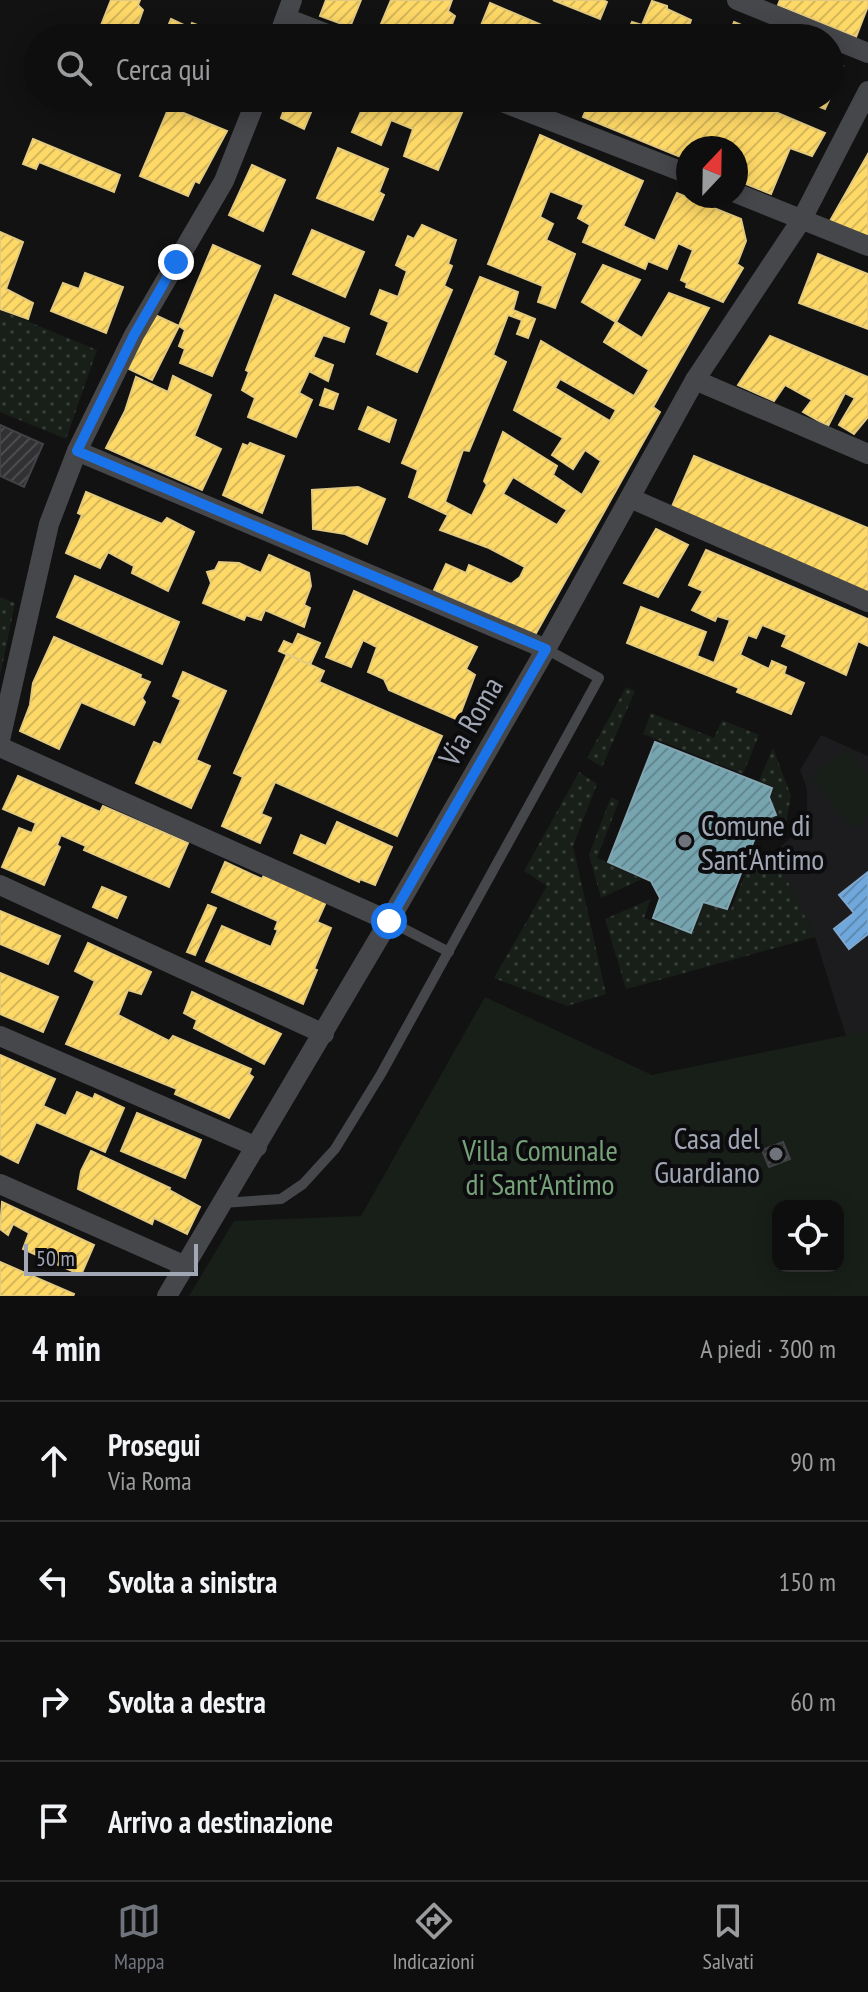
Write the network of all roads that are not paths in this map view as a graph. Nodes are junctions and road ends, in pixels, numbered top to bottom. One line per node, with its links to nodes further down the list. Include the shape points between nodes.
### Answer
1 (737, 0): 4 (street)
2 (289, 9): 3 (street)
3 (314, 24)
4 (796, 24)
5 (844, 43): 6 (street)
6 (868, 53)
7 (868, 91): 12 (street, Via Roma)
8 (251, 112): 15 (street, via 224,181 134,335)
9 (528, 112): 10 (street)
10 (676, 169)
11 (748, 198): 12 (street)
12 (802, 219): 13 (street); 14 (street, Via Roma)
13 (868, 246)
14 (695, 380): 16 (street); 17 (street, Via Roma)
15 (77, 451): 19 (street); 20 (street, via 49,524)
16 (868, 454)
17 (630, 498): 18 (street); 19 (street, Via Roma)
18 (868, 602)
19 (546, 649): 23 (street, Via Roma); 24 (lane, via 599,678)
20 (0, 740)
21 (0, 747): 23 (street)
22 (0, 885): 25 (street)
23 (389, 921): 24 (lane); 25 (street, Via Roma)
24 (449, 952): 29 (lane, via 335,1149 281,1199)
25 (324, 1034): 27 (street, Via Roma)
26 (0, 1036): 27 (street)
27 (257, 1147): 29 (street, Via Roma)
28 (0, 1184): 30 (street)
29 (222, 1203): 30 (street, Via Roma)
30 (183, 1265): 31 (street, Via Roma)
31 (167, 1296)

